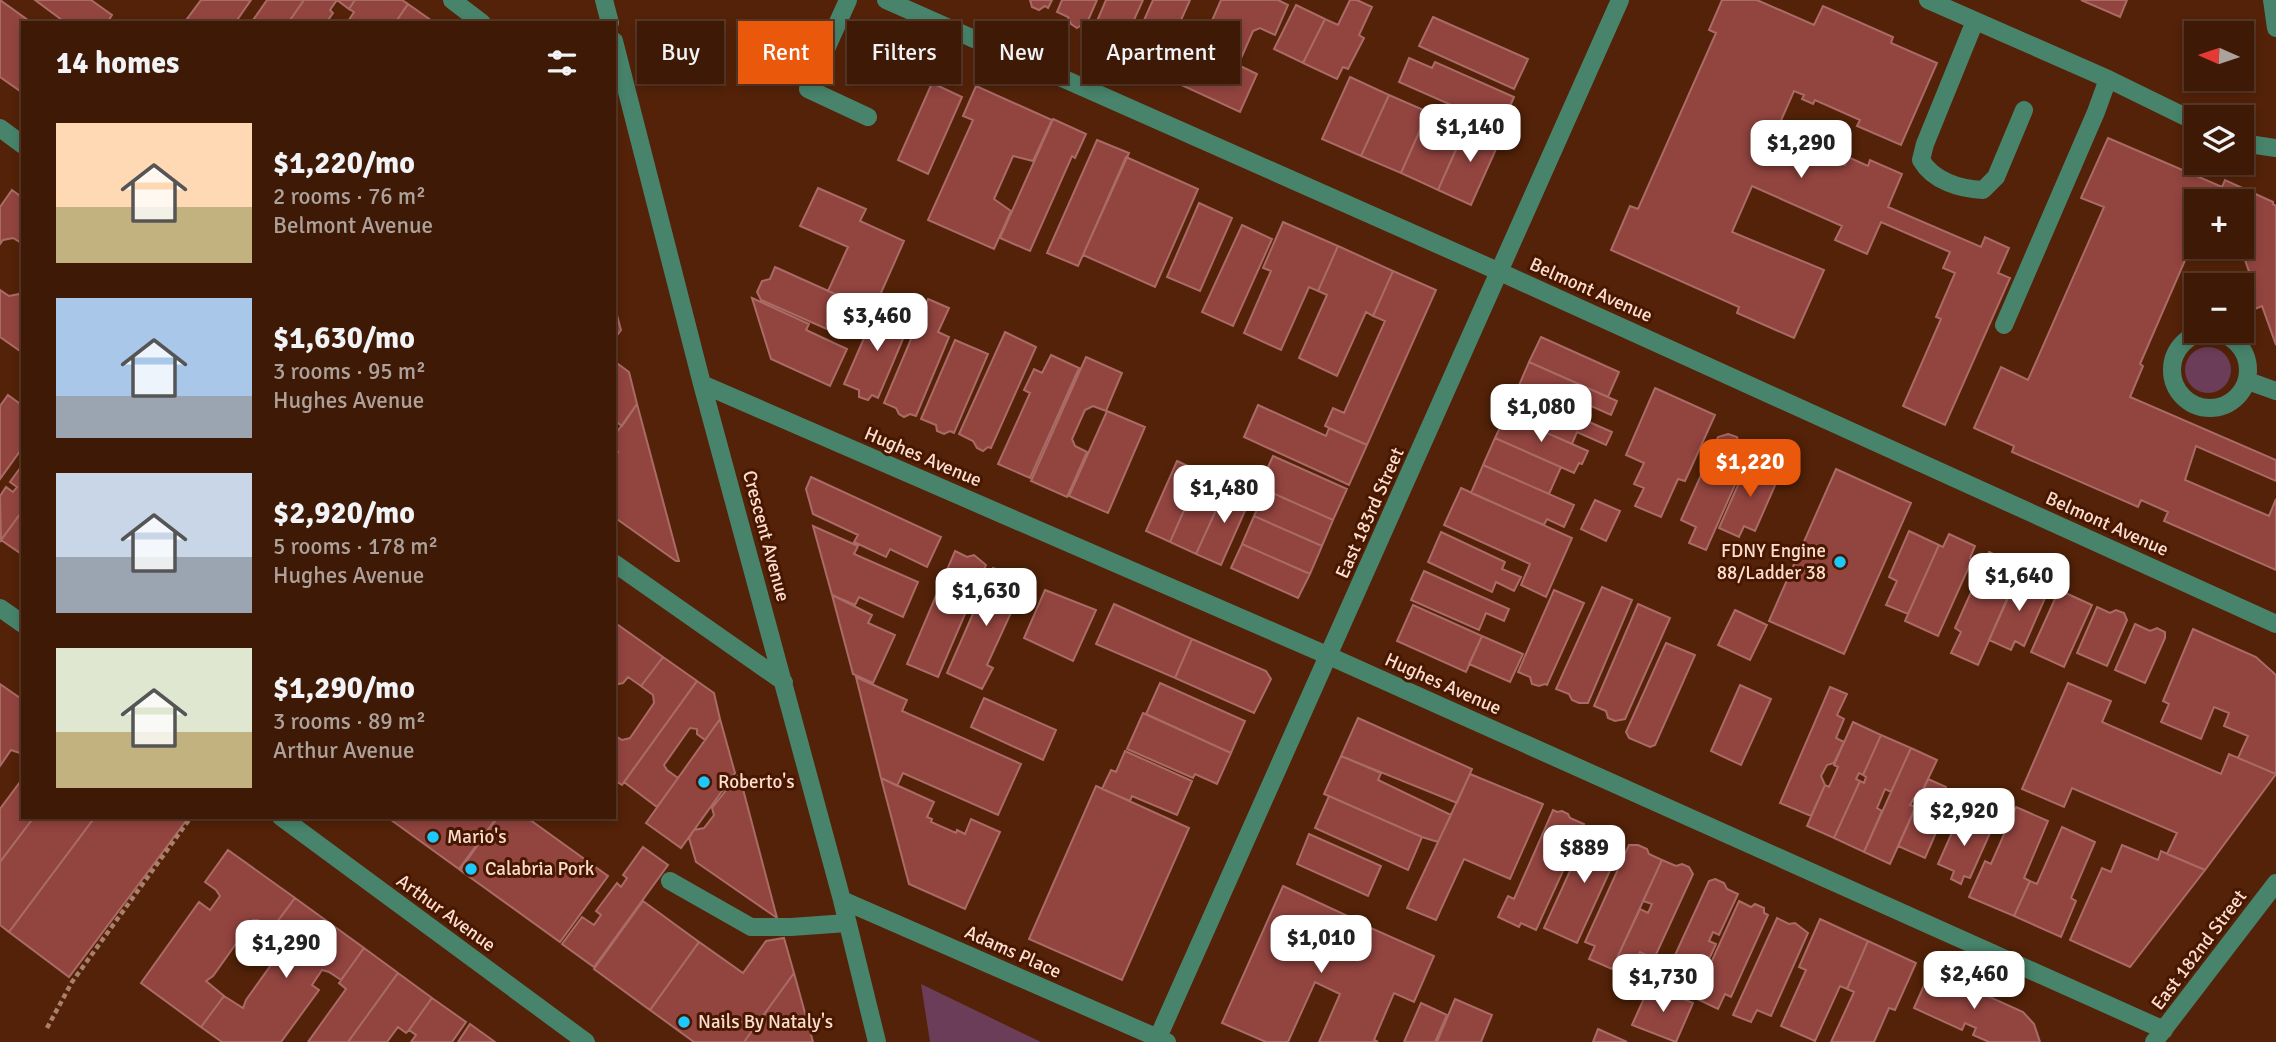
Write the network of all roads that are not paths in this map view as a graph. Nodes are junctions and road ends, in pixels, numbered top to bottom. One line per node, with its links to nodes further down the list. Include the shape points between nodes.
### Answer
1 (452, 0): 9 (street)
2 (604, 0): 10 (street)
3 (848, 0): 16 (street, via 808,89)
4 (886, 0): 21 (street, Belmont Avenue)
5 (1620, 0): 21 (street, East 183rd Street)
6 (1928, 0): 8 (street)
7 (2272, 0): 11 (street)
8 (1975, 20): 13 (street); 14 (street, via 1921,160 1929,173 1965,189 1983,190 1996,177)
9 (479, 21)
10 (609, 21)
11 (2276, 28)
12 (616, 50): 24 (street, Crescent Avenue)
13 (2108, 79): 15 (street); 22 (street)
14 (2024, 110)
15 (2184, 116)
16 (868, 117)
17 (0, 128): 18 (street)
18 (21, 144)
19 (2254, 145): 20 (street)
20 (2276, 148)
21 (1500, 272): 29 (street, Belmont Avenue); 30 (street, East 183rd Street)
22 (2004, 325)
23 (2248, 381): 23 (street, via 2244,351 2221,332 2192,335 2173,358 2176,388 2199,407 2228,404); 25 (street)
24 (702, 384): 30 (street, Hughes Avenue); 31 (street, Crescent Avenue)
25 (2276, 391)
26 (616, 565): 31 (street)
27 (0, 608): 28 (street)
28 (21, 623)
29 (2276, 624)
30 (1329, 656): 37 (street, Hughes Avenue); 38 (street, East 183rd Street)
31 (784, 682): 35 (street, Crescent Avenue)
32 (284, 819): 39 (street, Arthur Avenue)
33 (670, 881): 36 (street, via 751,927)
34 (2276, 883): 37 (street, East 182nd Street)
35 (842, 900): 36 (street, Crescent Avenue); 38 (street, Adams Place)
36 (847, 923): 40 (street, Crescent Avenue)
37 (2159, 1036)
38 (1160, 1041)
39 (586, 1042)
40 (877, 1042)

